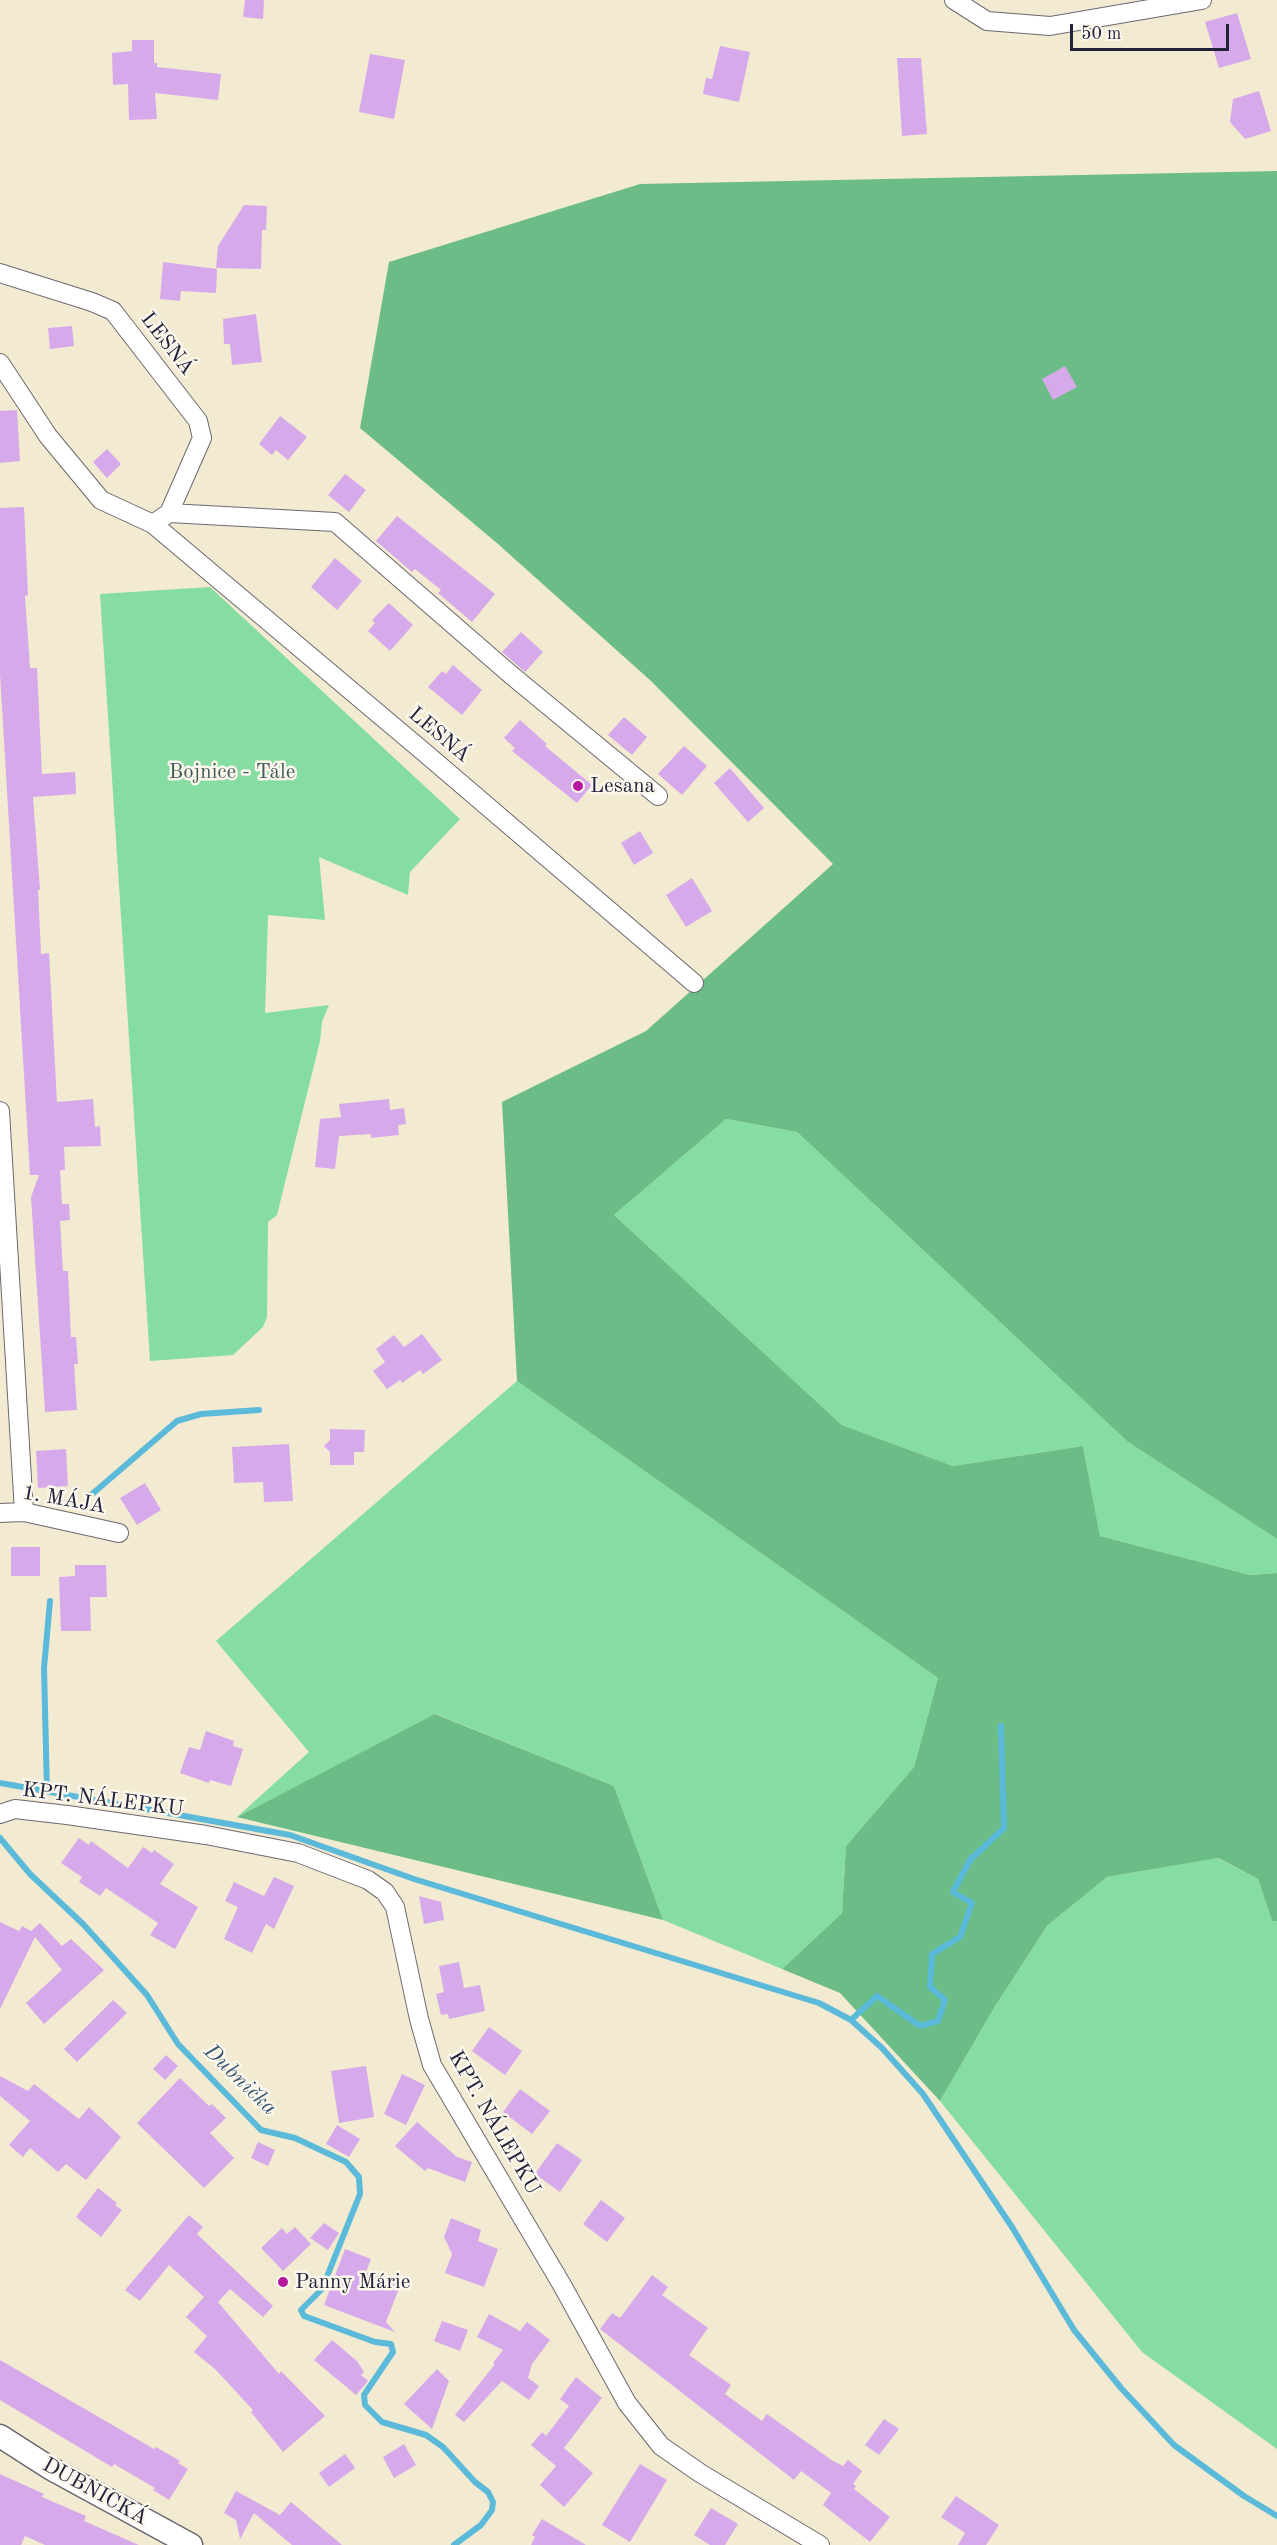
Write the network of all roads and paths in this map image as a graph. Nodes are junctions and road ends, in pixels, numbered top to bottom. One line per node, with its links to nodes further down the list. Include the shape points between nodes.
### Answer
1 (954, 0): 2 (street, via 987,21 1050,26)
2 (1202, 0)
3 (0, 273): 5 (street, LESNÁ, via 113,311 198,421 202,438)
4 (0, 363): 6 (street, LESNÁ, via 48,436 102,500)
5 (169, 513): 6 (street); 7 (street, via 335,522)
6 (153, 524): 8 (street, LESNÁ)
7 (658, 796)
8 (694, 983)
9 (0, 1111): 10 (street)
10 (4, 1219): 11 (street)
11 (24, 1512): 12 (street, 1. MÁJA); 13 (street, 1. MÁJA)
12 (0, 1514)
13 (119, 1533)
14 (0, 1814): 17 (street, KPT. NÁLEPKU, via 15,1809 67,1815 298,1853 368,1880 385,1892 395,1907 432,2065 627,2403 661,2446)
15 (0, 2436): 16 (street, DUBNICKÁ, via 50,2469)
16 (191, 2545)
17 (820, 2545)

